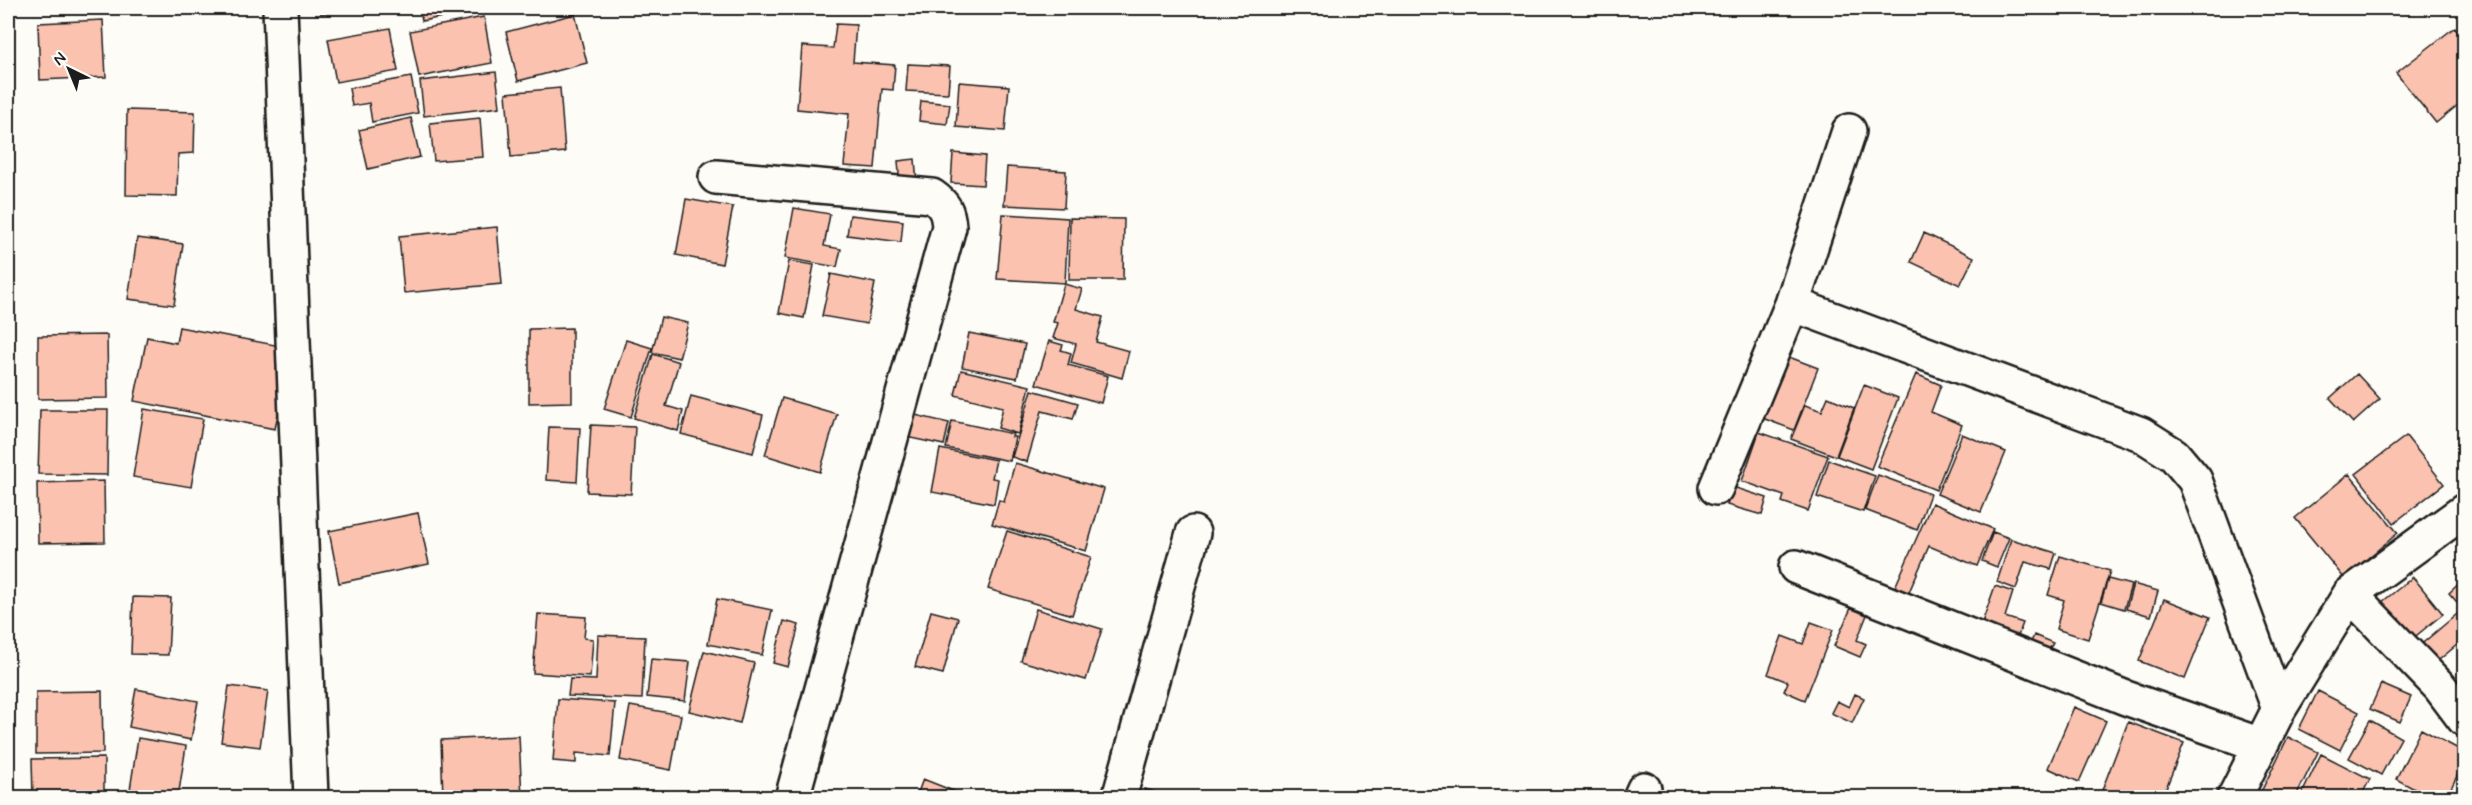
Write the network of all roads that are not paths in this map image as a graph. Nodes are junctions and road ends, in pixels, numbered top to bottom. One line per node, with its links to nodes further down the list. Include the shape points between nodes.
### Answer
1 (280, 8): 13 (street)
2 (1849, 131): 4 (street)
3 (716, 177): 14 (street, via 932,196 948,212 949,227)
4 (1792, 304): 5 (street); 10 (street, via 2141,434 2174,455 2195,480)
5 (1716, 488)
6 (2464, 511): 9 (street)
7 (1193, 533): 15 (street)
8 (1796, 567): 12 (street, via 2126,698)
9 (2350, 594): 10 (street); 11 (street, via 2440,687)
10 (2279, 709): 12 (street)
11 (2464, 719)
12 (2261, 745): 16 (street)
13 (311, 798)
14 (792, 798)
15 (1119, 798)
16 (2234, 798)

